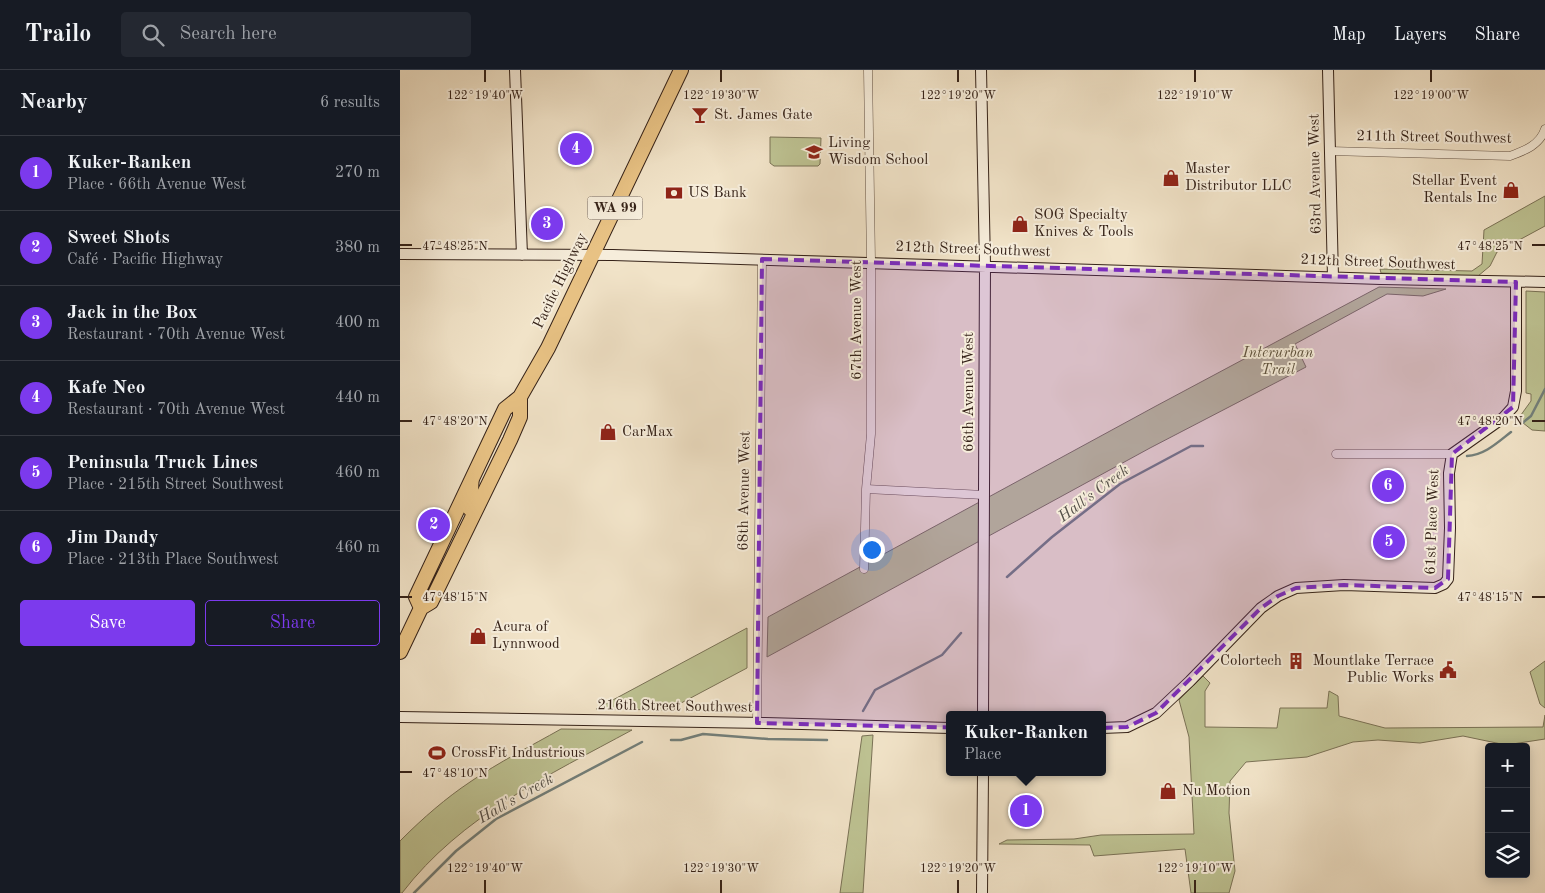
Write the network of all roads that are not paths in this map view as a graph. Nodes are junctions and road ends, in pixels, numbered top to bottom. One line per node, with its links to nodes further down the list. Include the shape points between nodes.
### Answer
1 (515, 70): 9 (main road)
2 (681, 70): 10 (highway, Pacific Highway / WA 99)
3 (868, 70): 12 (street, 67th Avenue West)
4 (981, 70): 13 (main road, 66th Avenue West)
5 (1328, 70): 7 (main road, 63rd Avenue West)
6 (1545, 129): 7 (street, 211th Street Southwest, via 1536,143 1510,156)
7 (1330, 151): 14 (main road, 63rd Avenue West)
8 (400, 254): 9 (main road, 212th Street Southwest)
9 (522, 255): 10 (main road, 212th Street Southwest)
10 (592, 255): 11 (main road, 212th Street Southwest); 17 (highway, Pacific Highway / WA 99, via 548,348)
11 (762, 259): 12 (main road, 212th Street Southwest); 29 (street, 68th Avenue West)
12 (871, 262): 13 (main road, 212th Street Southwest); 21 (street, 67th Avenue West, via 871,434)
13 (985, 265): 14 (main road, 212th Street Southwest); 22 (main road, 66th Avenue West)
14 (1333, 277): 15 (main road, 212th Street Southwest)
15 (1516, 282): 16 (main road, 212th Street Southwest); 19 (main road, 61st Place West, via 1516,391 1513,407 1503,418)
16 (1545, 282)
17 (520, 397): 20 (highway, Pacific Highway / WA 99, via 504,409); 23 (highway, Pacific Highway / WA 99, via 520,417)
18 (1336, 454): 19 (street)
19 (1452, 454): 31 (main road, 61st Place West, via 1448,579 1444,584 1435,588 1344,584 1296,588 1261,608 1156,713 1127,727)
20 (473, 477): 23 (main road, via 472,499 468,507); 25 (highway, Pacific Highway / WA 99, via 416,597)
21 (866, 489): 22 (street); 24 (street, 67th Avenue West)
22 (984, 495): 27 (main road, 66th Avenue West)
23 (473, 514): 25 (highway, Pacific Highway / WA 99, via 431,602)
24 (864, 569)
25 (422, 608): 26 (highway, Pacific Highway / WA 99)
26 (400, 652)
27 (983, 711)
28 (400, 717): 29 (main road, 216th Street Southwest)
29 (757, 723): 30 (main road, 216th Street Southwest)
30 (946, 728)
31 (1106, 728)
32 (983, 776): 33 (main road)
33 (982, 893)

